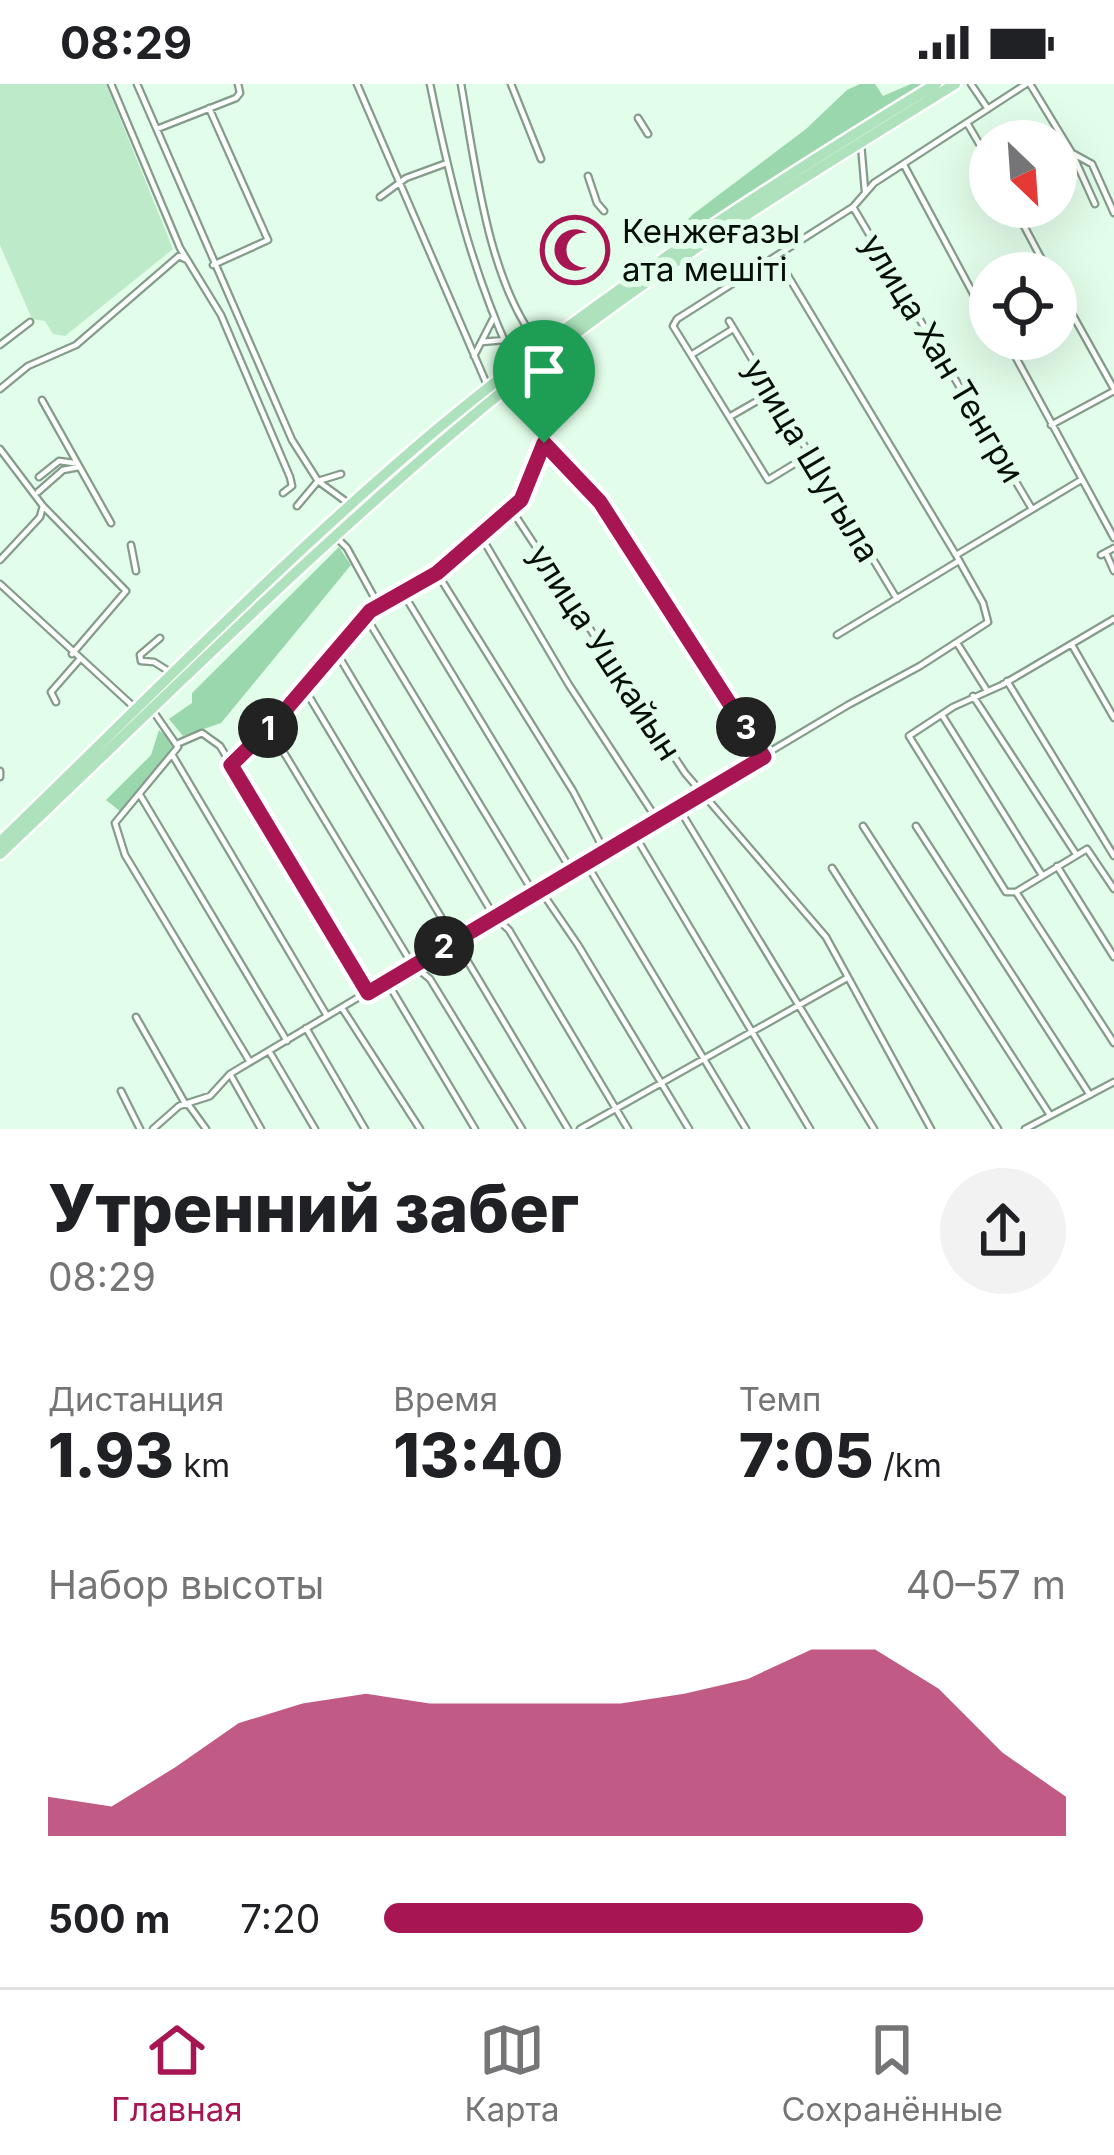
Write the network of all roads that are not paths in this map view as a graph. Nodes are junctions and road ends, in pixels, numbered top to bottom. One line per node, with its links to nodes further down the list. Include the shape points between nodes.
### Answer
1 (111, 84): 33 (street)
2 (137, 84): 17 (street)
3 (238, 84): 13 (street, via 238,96)
4 (357, 84): 25 (street)
5 (440, 84): 12 (street)
6 (461, 84): 46 (street, via 505,278)
7 (511, 84): 20 (street)
8 (936, 84): 46 (highway, via 710,226)
9 (955, 84): 19 (highway)
10 (971, 84): 14 (street)
11 (1028, 84): 14 (street); 21 (street)
12 (430, 85): 22 (street)
13 (209, 108): 17 (street); 34 (street, via 268,239)
14 (988, 109): 16 (street)
15 (638, 118): 18 (street)
16 (968, 123): 23 (street)
17 (157, 129): 34 (street)
18 (649, 134)
19 (861, 142): 26 (street); 50 (highway)
20 (541, 159)
21 (1079, 162): 28 (street); 31 (street, via 1092,164)
22 (447, 163): 25 (street); 38 (street)
23 (904, 165): 26 (street); 35 (street)
24 (588, 176): 30 (street)
25 (399, 184): 27 (street); 48 (street)
26 (865, 191): 29 (street)
27 (380, 197)
28 (1095, 204)
29 (854, 207): 32 (street); 72 (street, улица Хан Тенгри)
30 (604, 211)
31 (1114, 213)
32 (776, 256): 47 (street, via 680,317 673,326); 79 (street)
33 (189, 262): 36 (street); 51 (street, via 179,256 76,345)
34 (213, 265): 37 (street)
35 (969, 286)
36 (207, 296): 37 (street); 67 (street, via 290,477)
37 (230, 303): 65 (street)
38 (493, 317): 43 (street); 44 (street)
39 (729, 321): 42 (street, улица Шугыла)
40 (30, 322): 45 (street)
41 (1077, 323): 53 (street)
42 (733, 329): 47 (street); 54 (street, улица Шугыла)
43 (503, 340): 44 (street); 50 (street)
44 (482, 342): 48 (street)
45 (0, 345)
46 (541, 347): 50 (highway)
47 (691, 355): 56 (street)
48 (474, 356): 52 (street)
49 (1017, 360): 57 (street)
50 (524, 367): 52 (highway); 58 (street, via 556,392); 74 (highway)
51 (0, 389)
52 (488, 389): 68 (highway)
53 (1114, 390): 57 (street)
54 (771, 393): 56 (street); 60 (street, улица Шугыла)
55 (42, 400): 61 (street)
56 (730, 416): 60 (street, via 768,480)
57 (1051, 425): 64 (street)
58 (544, 443): 71 (street, via 527,493); 110 (street, via 600,502)
59 (0, 450): 69 (street)
60 (809, 455): 86 (street, улица Шугыла)
61 (79, 467): 63 (street, via 59,461); 66 (street); 73 (street)
62 (341, 474): 65 (street)
63 (39, 477)
64 (1081, 480): 72 (street); 76 (street)
65 (318, 481): 68 (street); 70 (street)
66 (38, 492)
67 (283, 493)
68 (350, 505): 97 (highway)
69 (43, 506): 80 (street); 95 (street, via 126,591)
70 (297, 506)
71 (511, 509): 75 (street); 112 (street, улица Ушкайын)
72 (1033, 509): 79 (street)
73 (111, 523)
74 (333, 536): 87 (street); 104 (highway)
75 (482, 538): 83 (street); 115 (street)
76 (1114, 538)
77 (131, 544): 82 (street)
78 (1114, 548): 81 (street, via 1104,554)
79 (956, 559): 86 (street); 92 (street, via 988,622)
80 (0, 560)
81 (1114, 571)
82 (136, 572)
83 (437, 573): 85 (street); 122 (street, via 580,802)
84 (0, 584): 95 (street)
85 (403, 593): 87 (street); 127 (street)
86 (897, 599): 90 (street)
87 (379, 606): 88 (street)
88 (366, 616): 94 (street); 130 (street)
89 (1114, 619): 93 (street)
90 (837, 634)
91 (160, 638): 97 (street, via 141,661)
92 (957, 643): 100 (street); 110 (street)
93 (1072, 645): 98 (street); 106 (street)
94 (334, 650): 99 (street); 132 (street)
95 (72, 654): 96 (street)
96 (79, 660): 102 (street, via 51,692); 103 (street)
97 (172, 674): 103 (highway)
98 (1007, 681): 100 (street); 120 (street)
99 (304, 688): 107 (street); 133 (street)
100 (987, 691): 101 (street)
101 (973, 696): 105 (street); 123 (street)
102 (56, 703)
103 (136, 709): 119 (highway)
104 (152, 709): 108 (street); 121 (highway)
105 (942, 715): 128 (street); 131 (street, via 915,729 911,741 1006,892)
106 (1114, 718)
107 (269, 728): 111 (street); 135 (street)
108 (178, 743): 109 (street); 111 (street, via 208,734)
109 (173, 756): 113 (street); 142 (street)
110 (764, 757): 112 (street)
111 (231, 765): 138 (street)
112 (701, 794): 114 (street); 136 (street, улица Ушкайын, via 826,937)
113 (140, 795): 145 (street); 149 (street, via 115,824 120,846)
114 (678, 807): 115 (street); 139 (street)
115 (657, 820): 118 (street)
116 (862, 826): 157 (street)
117 (916, 826): 154 (street)
118 (634, 834): 122 (street); 144 (street)
119 (0, 842)
120 (1112, 850)
121 (0, 854)
122 (602, 854): 124 (street)
123 (1076, 854): 125 (street); 129 (street, via 1087,850)
124 (586, 863): 127 (street); 148 (street)
125 (1057, 866): 128 (street); 134 (street)
126 (832, 868): 175 (street)
127 (571, 871): 130 (street)
128 (1042, 875): 131 (street)
129 (1114, 889)
130 (536, 890): 132 (street); 151 (street)
131 (1016, 892): 146 (street)
132 (494, 916): 133 (street); 156 (street)
133 (455, 940): 135 (street); 167 (street)
134 (1114, 957)
135 (413, 965): 137 (street); 166 (street, via 430,979)
136 (848, 978): 139 (street); 174 (street, улица Ушкайын)
137 (386, 980): 138 (street); 165 (street)
138 (368, 993): 140 (street)
139 (800, 1006): 144 (street); 173 (street)
140 (342, 1008): 142 (street); 164 (street)
141 (136, 1016): 155 (street)
142 (327, 1016): 143 (street)
143 (306, 1028): 145 (street); 163 (street)
144 (752, 1032): 148 (street); 172 (street)
145 (287, 1041): 147 (street)
146 (1114, 1042)
147 (269, 1051): 149 (street); 162 (street)
148 (704, 1059): 151 (street); 171 (street)
149 (250, 1063): 150 (street)
150 (230, 1074): 155 (street, via 210,1096); 161 (street)
151 (661, 1082): 156 (street); 170 (street)
152 (1114, 1082): 154 (street)
153 (121, 1091): 158 (street)
154 (1090, 1094): 157 (street)
155 (187, 1104): 159 (street); 160 (street)
156 (615, 1109): 168 (street); 169 (street)
157 (1050, 1115): 176 (street)
158 (140, 1129)
159 (153, 1129)
160 (206, 1129)
161 (261, 1129)
162 (315, 1129)
163 (364, 1129)
164 (420, 1129)
165 (475, 1129)
166 (522, 1129)
167 (568, 1129)
168 (580, 1129)
169 (628, 1129)
170 (689, 1129)
171 (746, 1129)
172 (810, 1129)
173 (874, 1129)
174 (931, 1129)
175 (998, 1129)
176 (1025, 1129)

